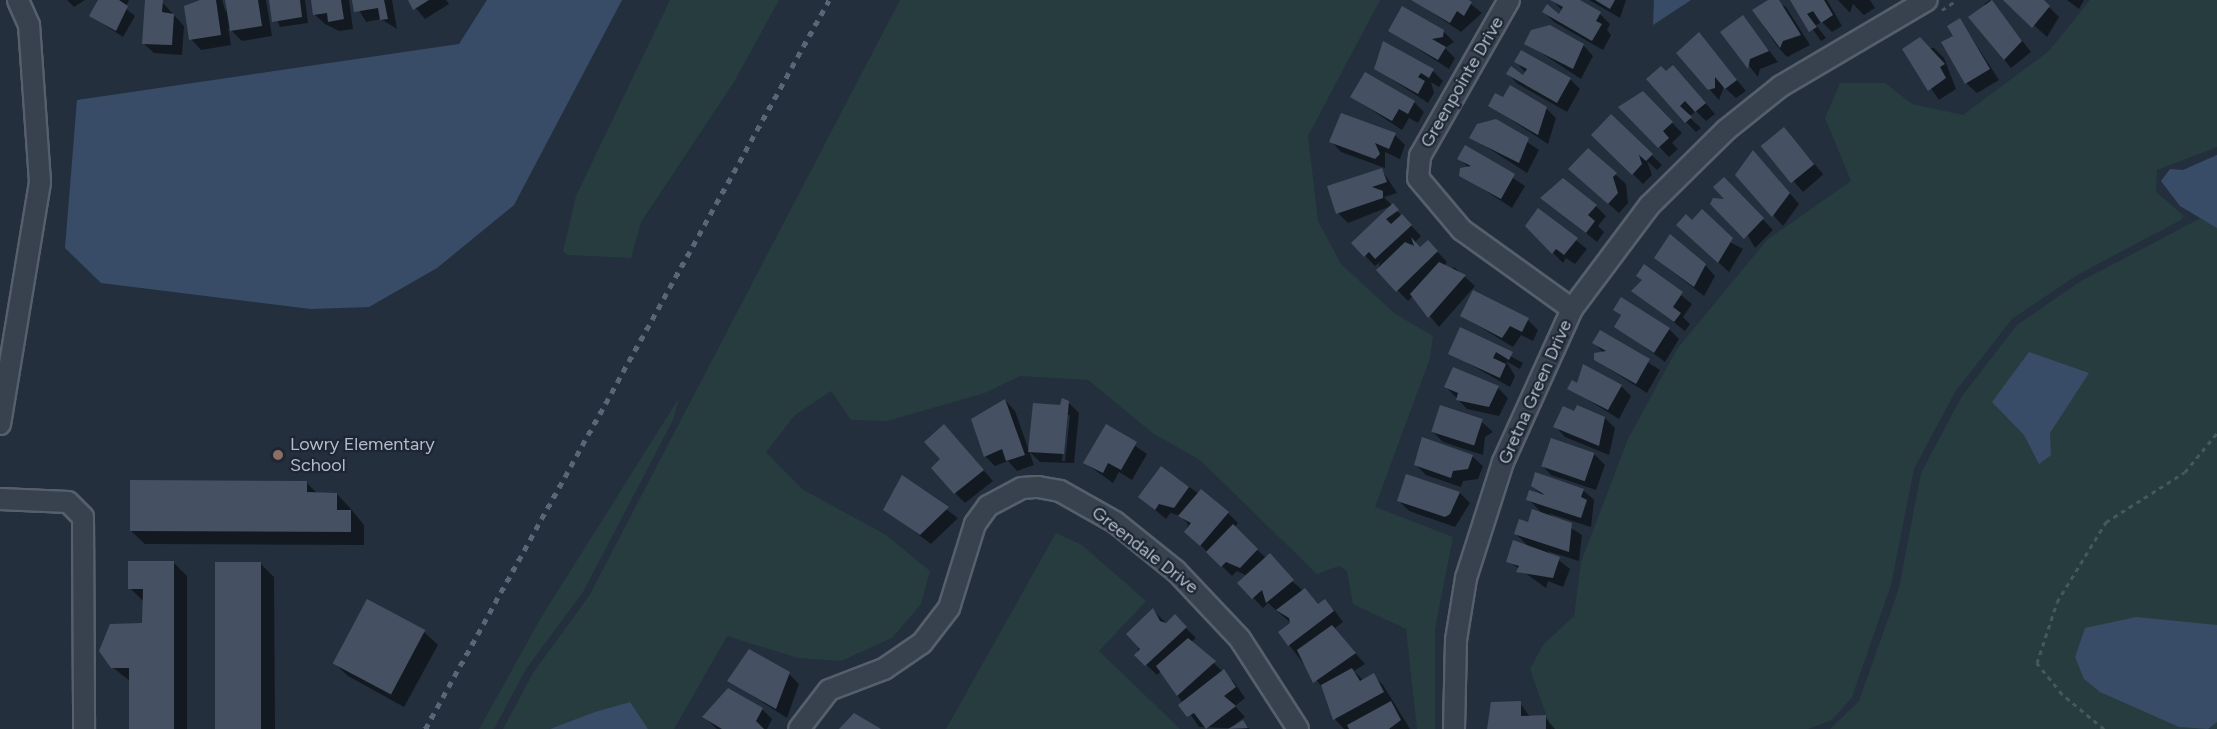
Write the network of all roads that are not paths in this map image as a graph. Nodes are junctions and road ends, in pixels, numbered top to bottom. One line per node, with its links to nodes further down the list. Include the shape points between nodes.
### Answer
1 (18, 0): 5 (street, via 29,25 40,182)
2 (1509, 0): 4 (street, Greenpointe Drive, via 1420,156 1418,178 1462,230)
3 (1930, 7): 4 (street, Gretna Green Drive, via 1781,86 1726,130 1649,206)
4 (1572, 309): 10 (street, Gretna Green Drive, via 1507,452 1466,578 1456,640)
5 (0, 424)
6 (0, 499): 7 (street, via 68,502 83,517)
7 (84, 729)
8 (799, 729): 9 (street, Greendale Drive, via 829,690 884,669 922,643 949,608 975,524 988,506 1022,488 1038,487 1060,492 1097,511 1176,571 1240,639)
9 (1298, 729)
10 (1454, 729)

